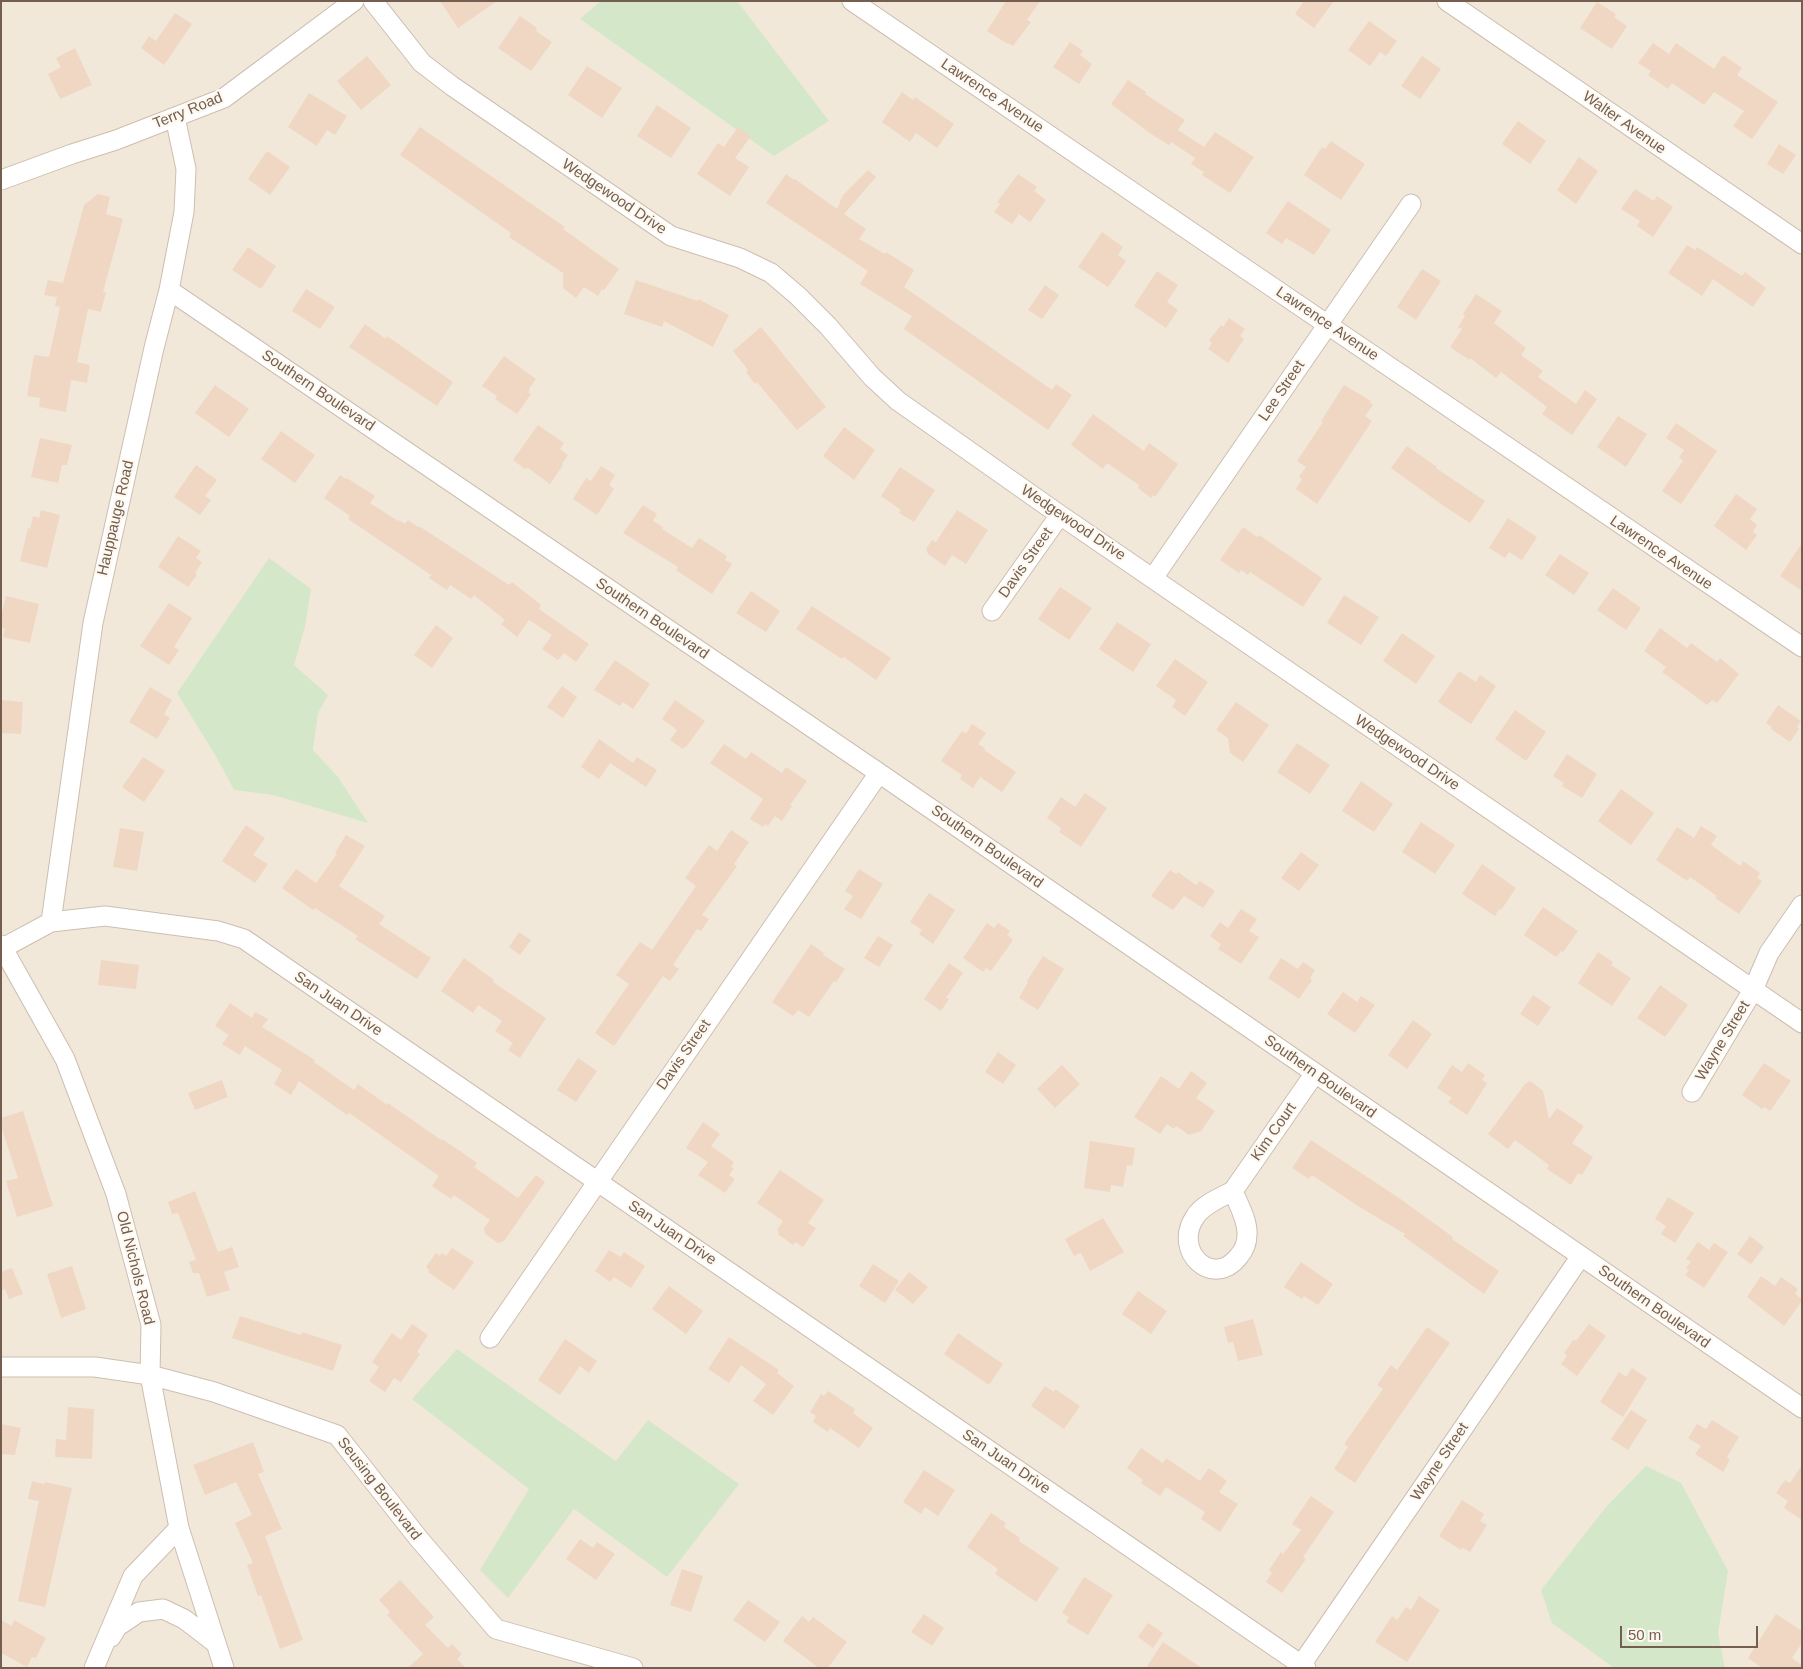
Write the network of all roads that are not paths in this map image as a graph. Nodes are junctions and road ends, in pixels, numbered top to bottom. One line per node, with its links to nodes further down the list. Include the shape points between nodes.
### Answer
1 (354, 1): 5 (street, Terry Road, via 224,98)
2 (373, 1): 11 (street, Wedgewood Drive, via 422,63 452,86 671,236 740,258 771,273 828,326 872,377 898,401)
3 (852, 1): 10 (street, Lawrence Avenue)
4 (1447, 1): 8 (street, Walter Avenue)
5 (176, 117): 6 (street, Terry Road); 9 (street, Hauppauge Road, via 186,170 184,212)
6 (1, 180)
7 (1411, 204): 10 (street, Lee Street)
8 (1802, 244)
9 (169, 290): 15 (street, Southern Boulevard); 17 (street, Hauppauge Road, via 93,622)
10 (1327, 324): 12 (street, Lee Street); 14 (street, Lawrence Avenue)
11 (1060, 514): 12 (street, Wedgewood Drive); 13 (street, Davis Street)
12 (1154, 578): 19 (street, Wedgewood Drive)
13 (992, 611)
14 (1802, 647)
15 (879, 773): 21 (street, Southern Boulevard); 23 (street, Davis Street)
16 (1802, 905): 19 (street, Wayne Street, via 1769,953)
17 (51, 922): 18 (street, San Juan Drive); 23 (street, San Juan Drive, via 105,916 218,931 244,939)
18 (2, 947): 28 (street, Old Nichols Road, via 66,1059 116,1194 151,1325)
19 (1753, 990): 20 (street, Wedgewood Drive); 22 (street, Wayne Street)
20 (1802, 1023)
21 (1315, 1073): 24 (street, Kim Court); 25 (street, Southern Boulevard)
22 (1692, 1092)
23 (597, 1181): 26 (street, Davis Street); 33 (street, San Juan Drive)
24 (1233, 1191)
25 (1581, 1256): 29 (street, Southern Boulevard); 33 (street, Wayne Street)
26 (490, 1338)
27 (1, 1367): 28 (street, Seusing Boulevard, via 95,1367)
28 (150, 1375): 30 (street, Old Nichols Road); 35 (street, Seusing Boulevard, via 214,1392 337,1435 419,1539 496,1629)
29 (1802, 1408)
30 (179, 1528): 31 (street, Old Nichols Road); 32 (street, via 133,1576)
31 (214, 1642): 32 (street, via 184,1619 163,1609 139,1612 118,1627); 34 (street, Old Nichols Road)
32 (95, 1664)
33 (1302, 1667)
34 (224, 1668)
35 (633, 1668)

